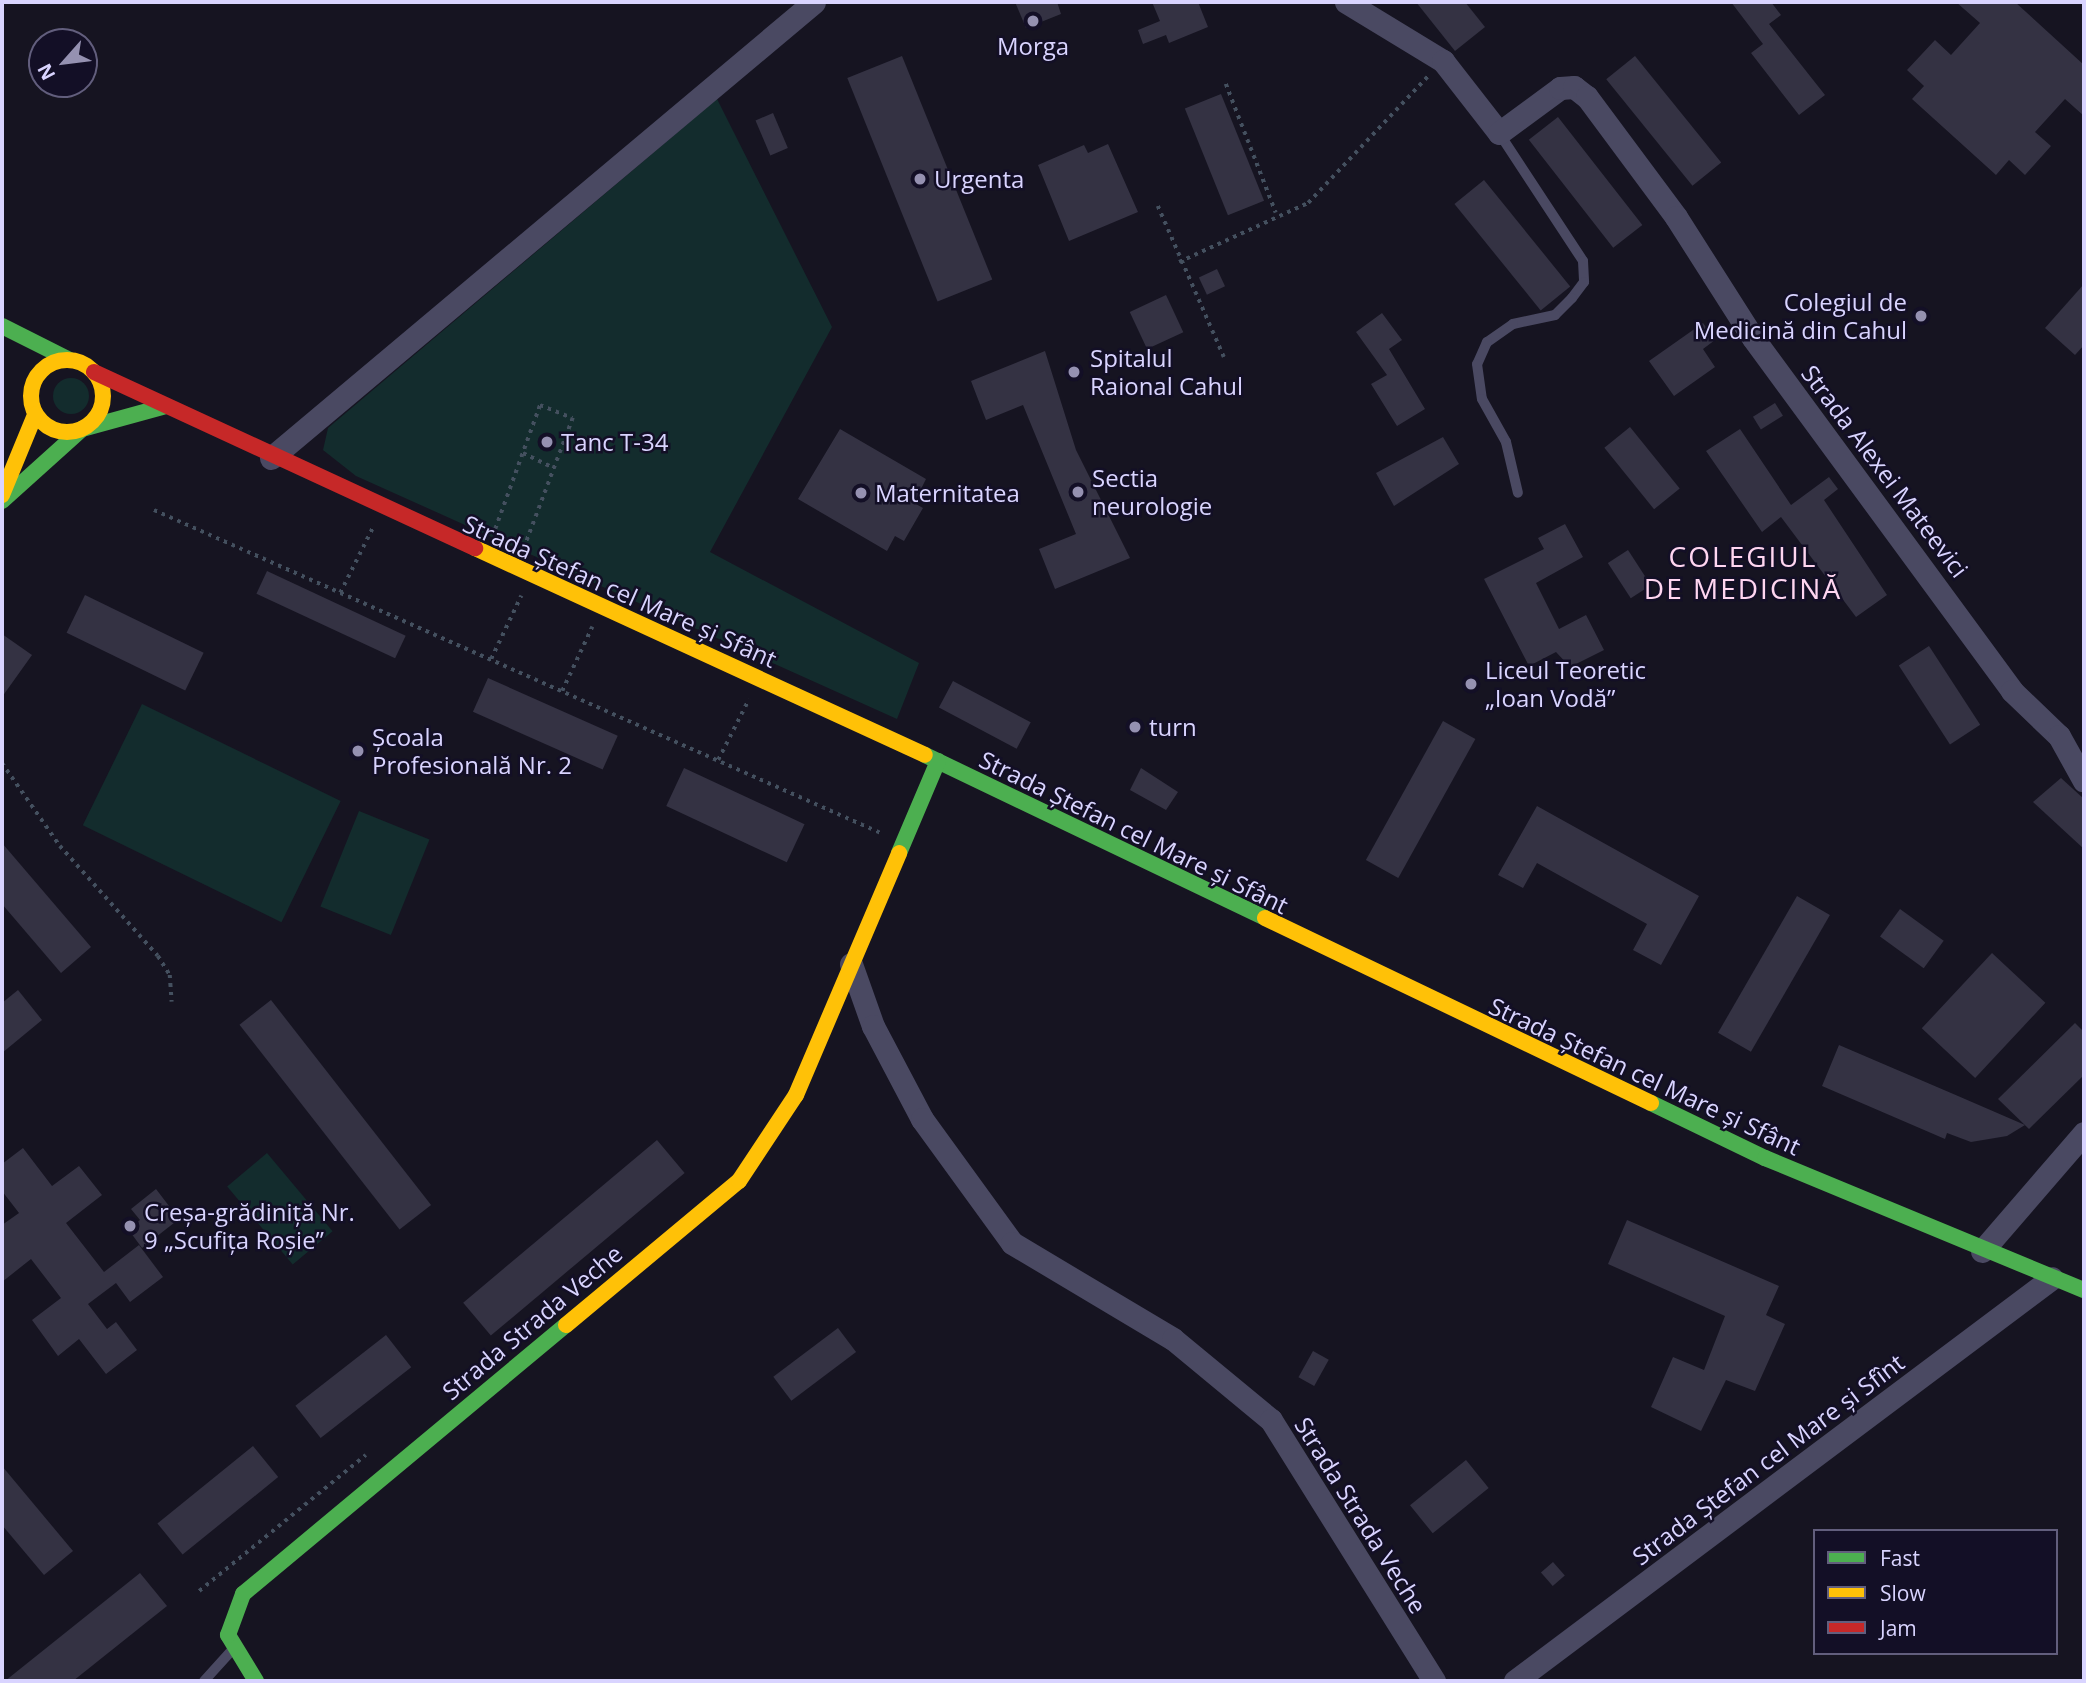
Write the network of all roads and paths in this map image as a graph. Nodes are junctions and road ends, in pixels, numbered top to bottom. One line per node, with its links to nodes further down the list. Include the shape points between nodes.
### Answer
1 (1346, 2): 3 (street)
2 (804, 4): 19 (street)
3 (1443, 61): 5 (street); 7 (path, via 1308,202)
4 (1226, 84): 7 (path)
5 (1499, 133): 21 (lane, via 1583,261 1584,282 1555,315 1513,324 1487,342 1477,365 1476,382 1506,442); 36 (street, Strada Alexei Mateevici, via 1560,88 1574,87 1587,97 1676,217 1753,338 2012,691 2059,736)
6 (1158, 206): 8 (path)
7 (1276, 214): 8 (path)
8 (1179, 262): 10 (path)
9 (2, 326): 11 (main road)
10 (1224, 357)
11 (70, 360): 13 (main road); 14 (main road, via 45,367)
12 (23, 369): 14 (main road)
13 (94, 372): 15 (main road, Strada Ștefan cel Mare și Sfânt); 17 (main road, via 103,397)
14 (31, 389): 16 (main road)
15 (166, 406): 17 (main road); 19 (main road, Strada Ștefan cel Mare și Sfânt)
16 (35, 415): 17 (main road, via 56,431); 22 (main road)
17 (82, 429): 23 (main road)
18 (523, 453): 20 (path); 20 (path, via 540,405 573,418); 26 (path)
19 (271, 458): 24 (main road, Strada Ștefan cel Mare și Sfânt)
20 (554, 468): 27 (path)
21 (1518, 493)
22 (2, 496)
23 (2, 501)
24 (383, 509): 26 (main road, Strada Ștefan cel Mare și Sfânt); 28 (path)
25 (154, 510): 28 (path)
26 (485, 555): 27 (main road, Strada Ștefan cel Mare și Sfânt)
27 (524, 572): 29 (main road, Strada Ștefan cel Mare și Sfânt); 30 (path)
28 (340, 593): 30 (path)
29 (602, 606): 31 (main road, Strada Ștefan cel Mare și Sfânt); 32 (path)
30 (491, 659): 32 (path)
31 (760, 679): 33 (path); 34 (main road, Strada Ștefan cel Mare și Sfânt)
32 (562, 691): 33 (path)
33 (718, 760): 37 (path, via 881,832)
34 (937, 761): 38 (main road, Strada Strada Veche); 41 (main road, Strada Ștefan cel Mare și Sfânt, via 1533,1049)
35 (2, 763): 39 (path, via 60,846 158,956 170,975)
36 (2084, 781)
37 (876, 845)
38 (851, 964): 46 (main road, Strada Strada Veche, via 796,1095 739,1181 243,1594 232,1613); 49 (street, Strada Strada Veche, via 873,1026 922,1119 1012,1243 1173,1339 1271,1420)
39 (172, 1002)
40 (2084, 1133): 41 (street)
41 (1982, 1251): 42 (main road, Strada Ștefan cel Mare și Sfânt)
42 (2052, 1278): 43 (main road, Strada Ștefan cel Mare și Sfânt); 50 (street, Strada Ștefan cel Mare și Sfînt)
43 (2084, 1290)
44 (369, 1453): 45 (path)
45 (199, 1591)
46 (233, 1649): 47 (lane); 48 (main road)
47 (204, 1681)
48 (256, 1681)
49 (1434, 1681)
50 (1515, 1681)

